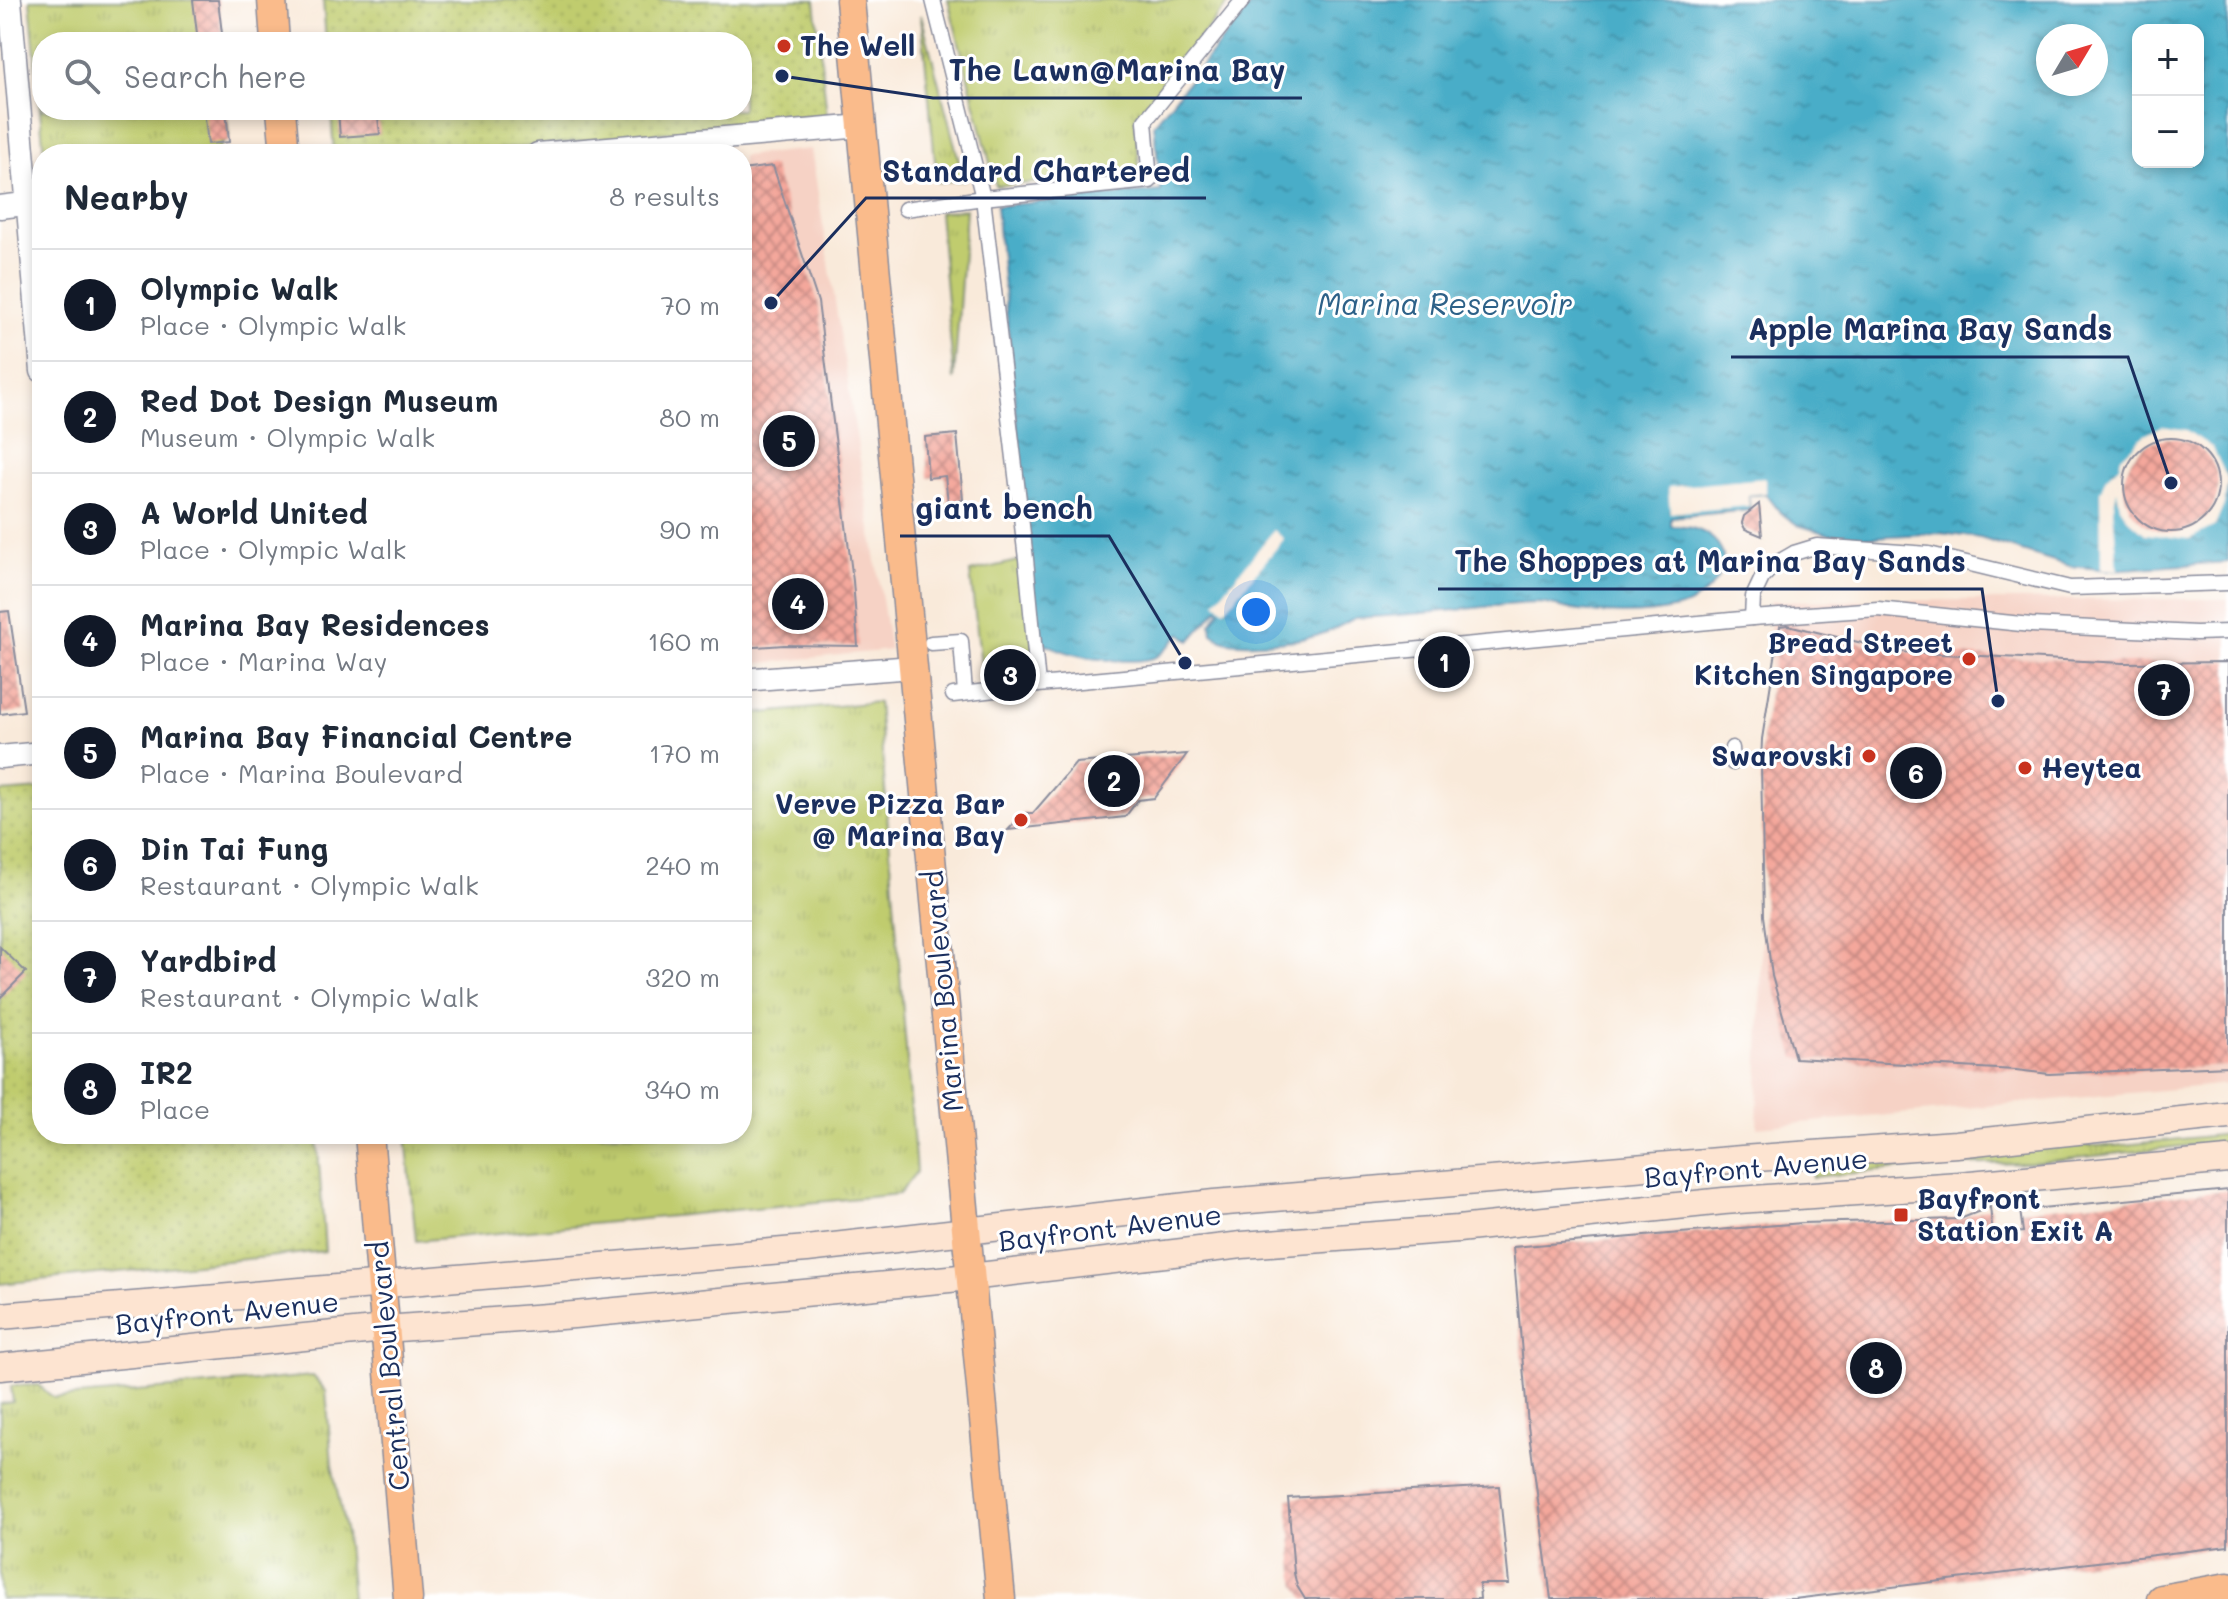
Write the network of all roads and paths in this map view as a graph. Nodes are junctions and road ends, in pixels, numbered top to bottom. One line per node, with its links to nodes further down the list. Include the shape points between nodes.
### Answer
1 (10, 0): 11 (street)
2 (272, 0): 6 (main road)
3 (850, 0): 8 (main road, Marina Boulevard)
4 (933, 0): 12 (street)
5 (1243, 0): 12 (street, via 1145,121 1150,181)
6 (274, 32)
7 (282, 120): 9 (main road)
8 (862, 126): 10 (street); 20 (main road, Marina Boulevard)
9 (284, 144)
10 (654, 144)
11 (32, 179)
12 (983, 198): 15 (street); 22 (street)
13 (32, 203): 14 (street)
14 (0, 207)
15 (905, 209)
16 (2228, 583): 17 (street, via 2070,588 1929,554 1817,546 1775,564 1762,578 1753,597)
17 (1752, 618): 18 (street, via 1878,609 2031,625); 22 (street)
18 (2228, 632)
19 (931, 643): 22 (street, via 961,641 959,694)
20 (913, 667): 21 (street); 28 (main road, Marina Boulevard)
21 (752, 679)
22 (1038, 685)
23 (32, 754): 24 (street)
24 (0, 757)
25 (2228, 1115): 28 (main road, Bayfront Avenue, via 1956,1144 1214,1203)
26 (370, 1144): 30 (main road, Central Boulevard)
27 (2228, 1160): 29 (main road, Bayfront Avenue, via 1242,1245)
28 (966, 1232): 29 (main road, Marina Boulevard); 30 (main road, Bayfront Avenue)
29 (970, 1277): 32 (main road, Bayfront Avenue); 36 (main road, Marina Boulevard)
30 (381, 1284): 31 (main road, Bayfront Avenue); 32 (main road, Central Boulevard)
31 (0, 1316)
32 (385, 1329): 33 (main road, Bayfront Avenue); 35 (main road, Central Boulevard)
33 (0, 1367)
34 (2228, 1587): 37 (main road)
35 (408, 1599)
36 (1001, 1599)
37 (2161, 1599)

